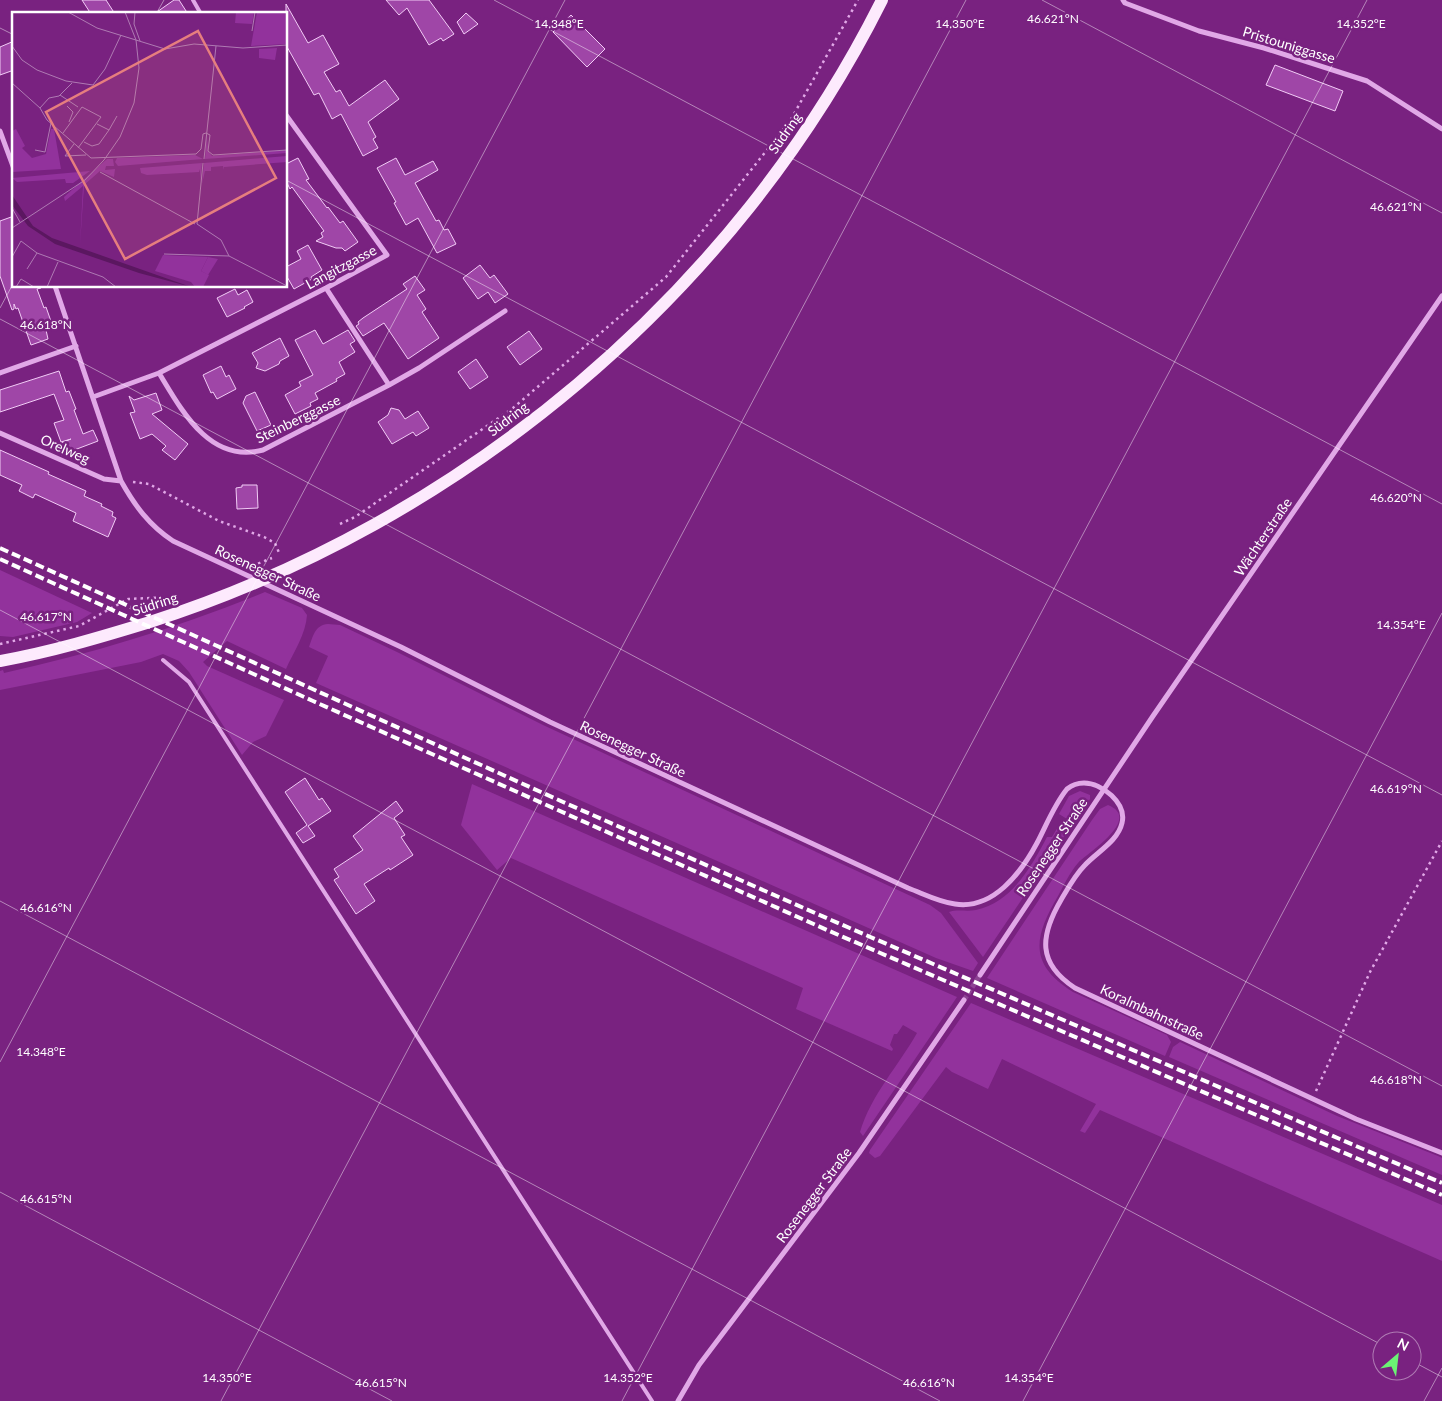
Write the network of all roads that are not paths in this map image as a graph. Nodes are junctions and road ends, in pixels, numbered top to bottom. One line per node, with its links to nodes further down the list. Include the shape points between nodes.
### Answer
1 (193, 0): 4 (lane)
2 (882, 0): 20 (main road, Südring, via 861,42 805,132 716,248 616,351 523,428 418,499 274,575 181,612 121,631)
3 (1123, 0): 6 (street, Pristouniggasse, via 1199,31 1367,81)
4 (200, 12)
5 (288, 118): 10 (street, Langitzgasse, via 387,256)
6 (1442, 129)
7 (0, 131): 8 (street)
8 (12, 164)
9 (56, 288): 13 (street, Rosenegger Straße)
10 (326, 288): 14 (street, Langitzgasse); 16 (street)
11 (1442, 296): 22 (street, Wächterstraße)
12 (505, 311): 16 (street, Steinberggasse)
13 (76, 346): 15 (street); 17 (street, Rosenegger Straße)
14 (159, 372): 16 (street, Steinberggasse, via 185,415 202,434 238,453 251,454); 17 (street, Langitzgasse)
15 (0, 373)
16 (389, 385)
17 (93, 396): 19 (street, Rosenegger Straße)
18 (0, 433): 19 (street, Orelweg, via 104,479)
19 (121, 481): 22 (street, Rosenegger Straße, via 139,512 173,541 401,647 550,722 908,888 948,903 978,903 1003,888 1028,858 1062,795 1072,786 1086,783)
20 (0, 660)
21 (163, 660): 26 (lane, via 195,690)
22 (1104, 790): 23 (street, Rosenegger Straße); 25 (street, Koralmbahnstraße, via 1118,802 1122,824 1112,839 1079,872 1051,918 1046,934 1046,953 1058,975 1075,988 1312,1099)
23 (980, 975)
24 (964, 1000): 27 (street, Rosenegger Straße, via 859,1153 699,1365)
25 (1442, 1153)
26 (652, 1401)
27 (678, 1401)

